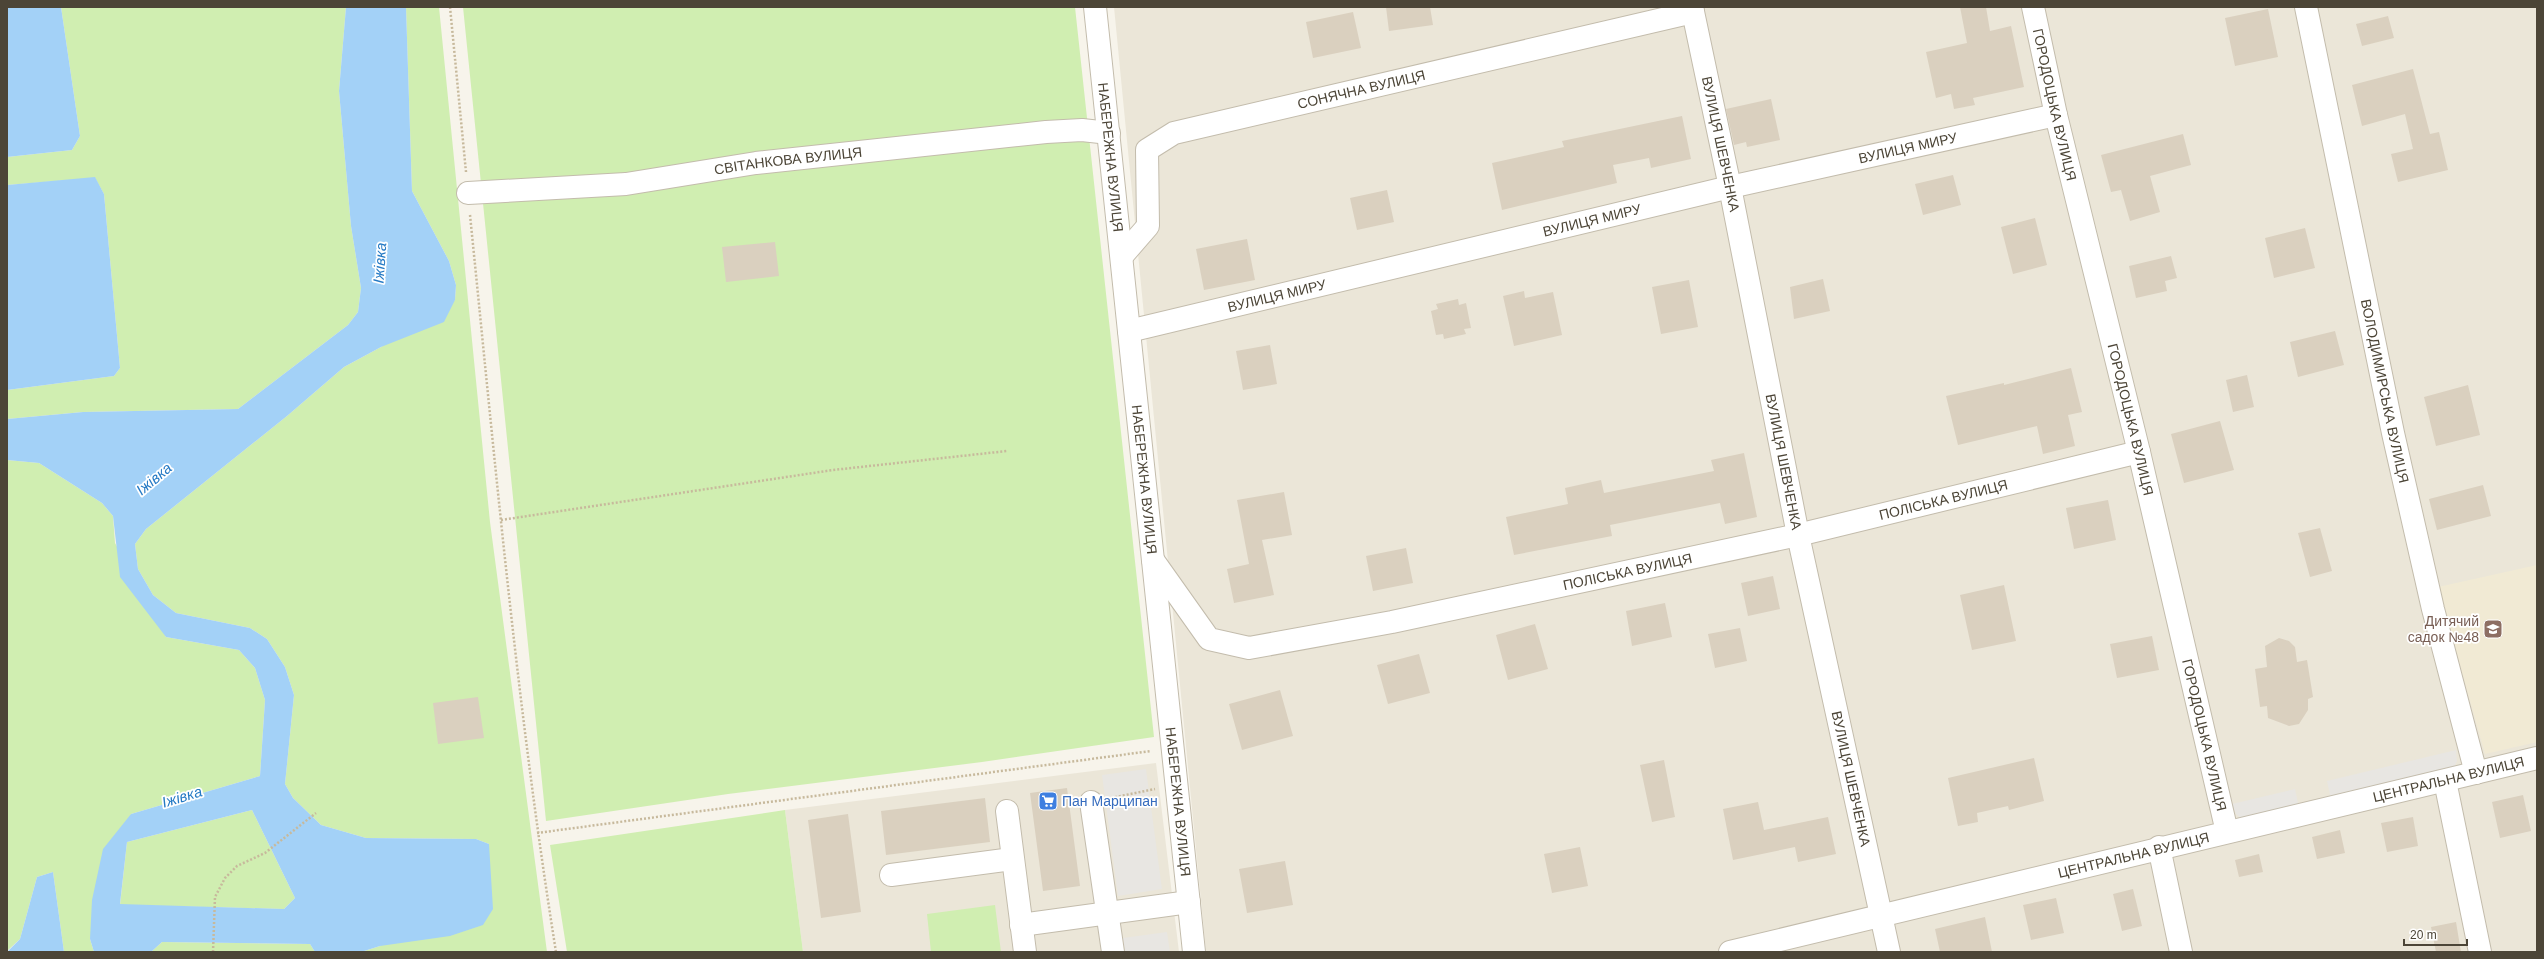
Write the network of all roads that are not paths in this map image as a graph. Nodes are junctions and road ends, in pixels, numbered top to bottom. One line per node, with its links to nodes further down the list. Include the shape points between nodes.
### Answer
1 (1096, 7): 6 (street, НАБЕРЕЖНА ВУЛИЦЯ)
2 (2033, 7): 5 (street, ГОРОДОЦЬКА ВУЛИЦЯ)
3 (2306, 7): 15 (street, ВОЛОДИМИРСЬКА ВУЛИЦЯ, via 2393,433 2433,609)
4 (1692, 9): 7 (street, ВУЛИЦЯ ШЕВЧЕНКА); 9 (street, СОНЯЧНА ВУЛИЦЯ, via 1174,133 1147,150 1148,226)
5 (2056, 115): 7 (street, ВУЛИЦЯ МИРУ); 11 (street, ГОРОДОЦЬКА ВУЛИЦЯ)
6 (1109, 133): 8 (street, СВІТАНКОВА ВУЛИЦЯ, via 1082,130 1046,132 756,163 626,184); 9 (street, НАБЕРЕЖНА ВУЛИЦЯ)
7 (1730, 188): 10 (street, ВУЛИЦЯ МИРУ); 12 (street, ВУЛИЦЯ ШЕВЧЕНКА)
8 (468, 193)
9 (1122, 256): 10 (street, НАБЕРЕЖНА ВУЛИЦЯ)
10 (1130, 331): 13 (street, НАБЕРЕЖНА ВУЛИЦЯ)
11 (2139, 452): 12 (street, ПОЛІСЬКА ВУЛИЦЯ); 19 (street, ГОРОДОЦЬКА ВУЛИЦЯ)
12 (1798, 536): 13 (street, ПОЛІСЬКА ВУЛИЦЯ, via 1392,622 1249,648 1209,639); 25 (street, ВУЛИЦЯ ШЕВЧЕНКА)
13 (1153, 560): 23 (street, НАБЕРЕЖНА ВУЛИЦЯ)
14 (2537, 758): 15 (street, ЦЕНТРАЛЬНА ВУЛИЦЯ)
15 (2476, 773): 16 (street, ЦЕНТРАЛЬНА ВУЛИЦЯ)
16 (2445, 781): 19 (street, ЦЕНТРАЛЬНА ВУЛИЦЯ); 33 (street)
17 (1091, 802): 24 (street)
18 (1007, 811): 21 (street)
19 (2227, 832): 20 (street, ЦЕНТРАЛЬНА ВУЛИЦЯ)
20 (2159, 847): 25 (street, ЦЕНТРАЛЬНА ВУЛИЦЯ); 32 (street)
21 (1012, 859): 22 (street); 26 (street)
22 (891, 875)
23 (1189, 902): 24 (street); 29 (street, НАБЕРЕЖНА ВУЛИЦЯ)
24 (1107, 913): 26 (street); 28 (street)
25 (1882, 916): 30 (street, ЦЕНТРАЛЬНА ВУЛИЦЯ); 31 (street, ВУЛИЦЯ ШЕВЧЕНКА)
26 (1021, 925): 27 (street)
27 (1025, 952)
28 (1113, 952)
29 (1194, 952)
30 (1730, 952)
31 (1889, 952)
32 (2181, 952)
33 (2480, 952)

